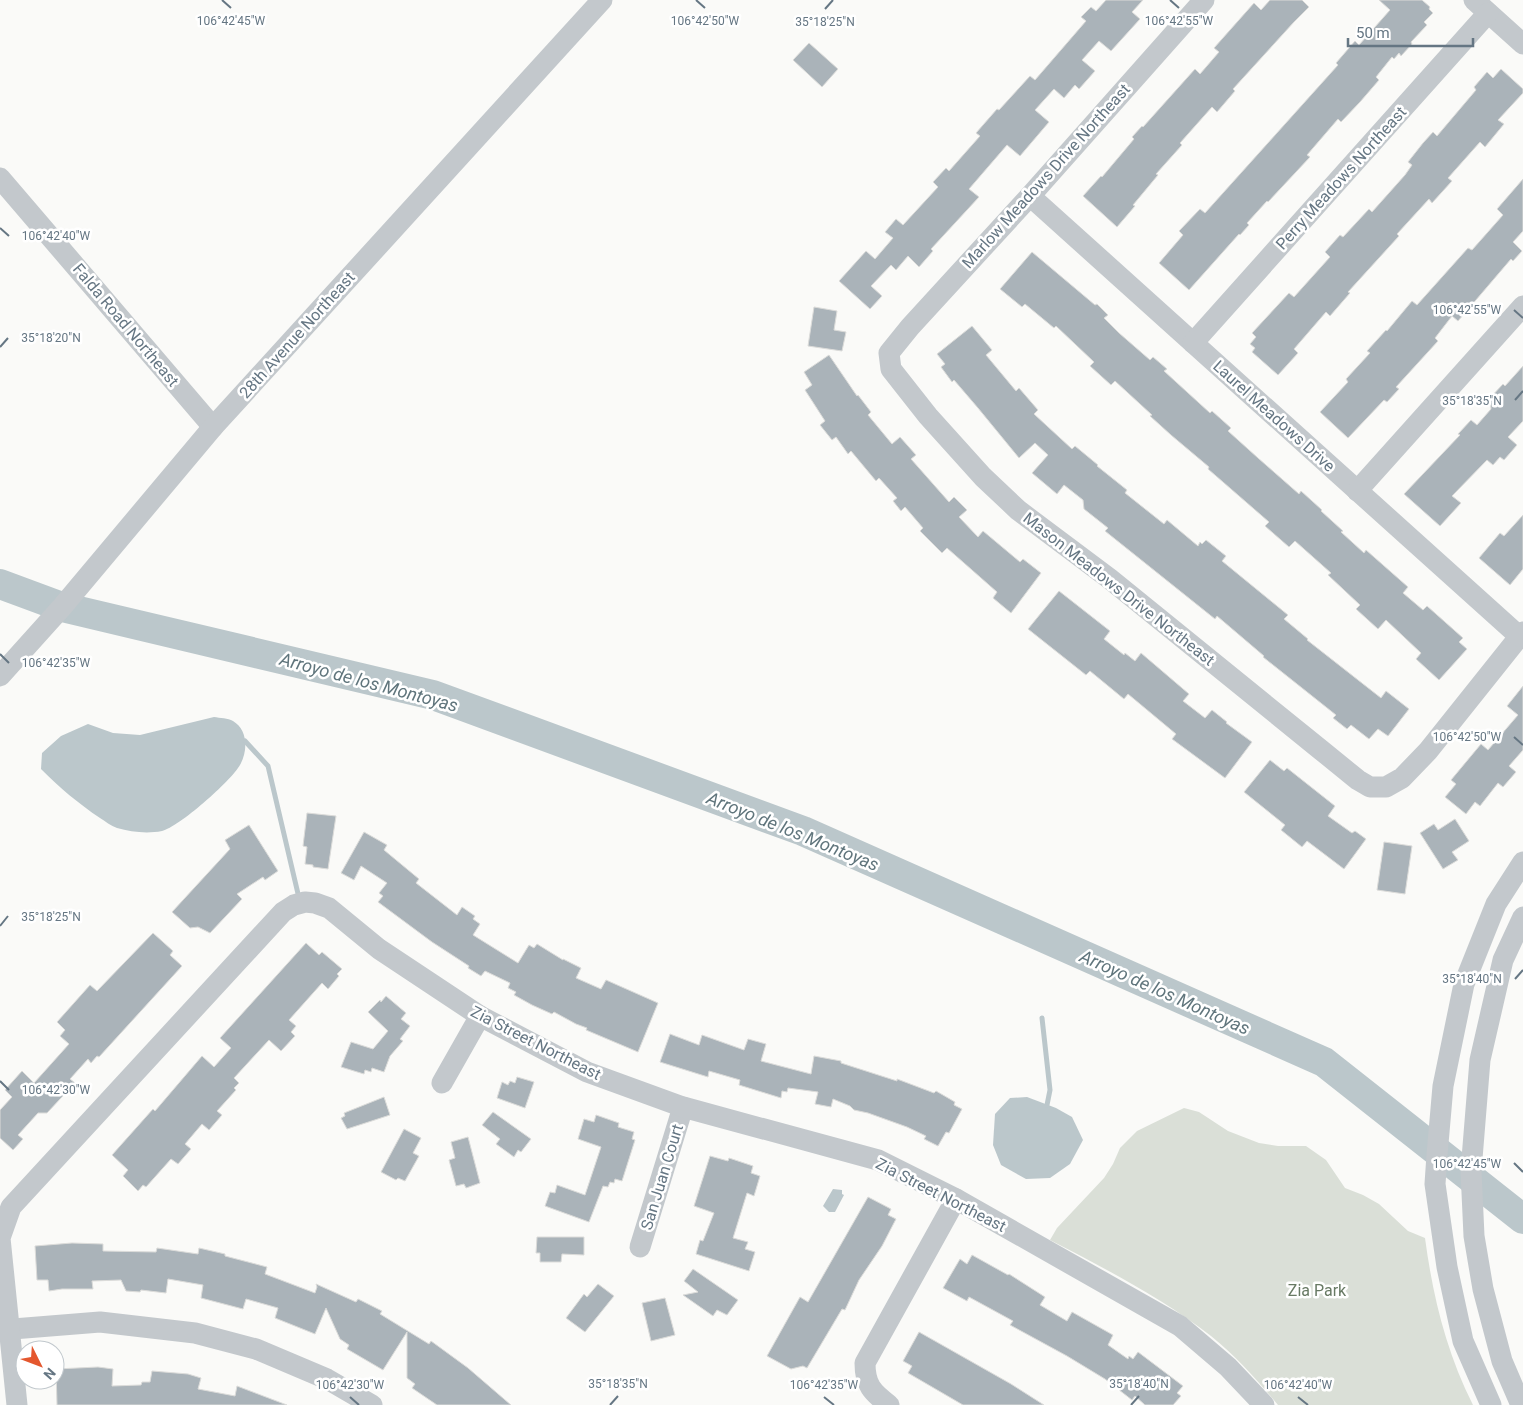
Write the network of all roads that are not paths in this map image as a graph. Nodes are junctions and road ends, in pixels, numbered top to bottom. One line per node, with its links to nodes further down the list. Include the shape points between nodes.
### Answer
1 (602, 0): 10 (street, 28th Avenue Northeast)
2 (1204, 0): 6 (street, Marlow Meadows Drive Northeast)
3 (1481, 6): 4 (street); 8 (street, Perry Meadows Northeast)
4 (1523, 44)
5 (0, 178): 10 (street, Falda Road Northeast)
6 (1030, 196): 8 (street, Laurel Meadows Drive); 9 (street, Marlow Meadows Drive Northeast)
7 (1523, 306): 11 (street)
8 (1193, 343): 11 (street, Laurel Meadows Drive)
9 (889, 353): 12 (street, Mason Meadows Drive Northeast, via 891,370 928,416 1018,510 1110,579 1370,787 1386,787 1402,778 1428,751)
10 (213, 427): 13 (street, 28th Avenue Northeast)
11 (1357, 491): 12 (street, Laurel Meadows Drive)
12 (1521, 634)
13 (0, 676)
14 (1523, 862): 26 (street, via 1496,904 1464,984 1443,1086 1435,1184 1447,1267 1463,1341)
15 (1523, 917): 27 (street, via 1503,960 1480,1060 1471,1171 1474,1236 1483,1289 1502,1361)
16 (480, 1016): 17 (street); 18 (street, Zia Street Northeast, via 587,1072); 21 (street, Zia Street Northeast, via 379,949 329,908 305,902 283,912 11,1207 0,1238)
17 (442, 1083)
18 (683, 1108): 19 (street, Zia Street Northeast, via 878,1160); 20 (street, San Juan Court)
19 (956, 1200): 24 (street, via 865,1363 865,1373 873,1392); 25 (street, Zia Street Northeast, via 1180,1326 1228,1367)
20 (640, 1247)
21 (5, 1329): 22 (street, Zia Street Northeast); 23 (street, via 100,1322 194,1333 256,1349 326,1379)
22 (17, 1405)
23 (372, 1405)
24 (889, 1405)
25 (1264, 1405)
26 (1490, 1405)
27 (1521, 1405)

